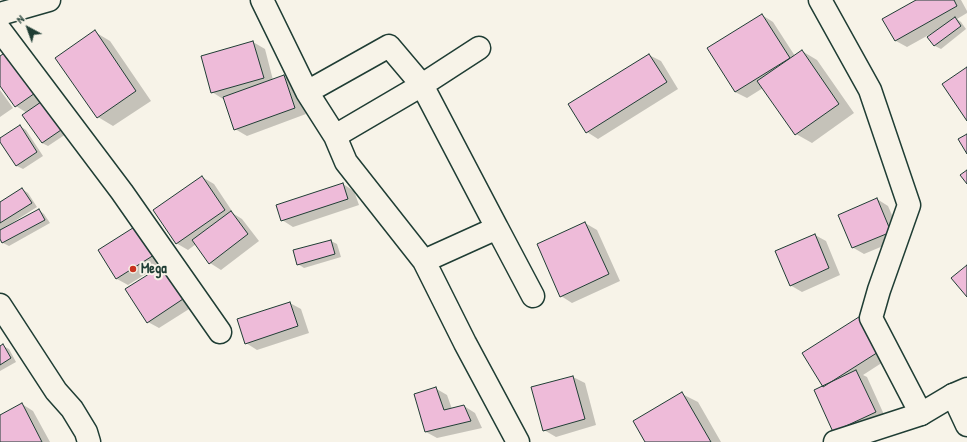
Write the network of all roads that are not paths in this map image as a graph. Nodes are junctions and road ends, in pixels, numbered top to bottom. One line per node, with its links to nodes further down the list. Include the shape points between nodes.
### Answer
1 (49, 0): 4 (street)
2 (262, 0): 8 (street)
3 (820, 0): 16 (street, via 870,90 909,205 871,318)
4 (0, 14)
5 (0, 30): 14 (street, via 122,192)
6 (479, 48): 7 (street)
7 (422, 85): 8 (street, via 389,46); 9 (street); 10 (street)
8 (307, 92): 9 (street)
9 (335, 136): 11 (street, via 346,162)
10 (497, 228): 11 (street); 12 (street)
11 (424, 261): 19 (street)
12 (533, 296)
13 (0, 305): 18 (street, via 56,391 72,409)
14 (220, 332)
15 (960, 392): 16 (street); 17 (street)
16 (921, 414): 20 (street)
17 (967, 424)
18 (89, 442)
19 (518, 442)
20 (835, 442)

